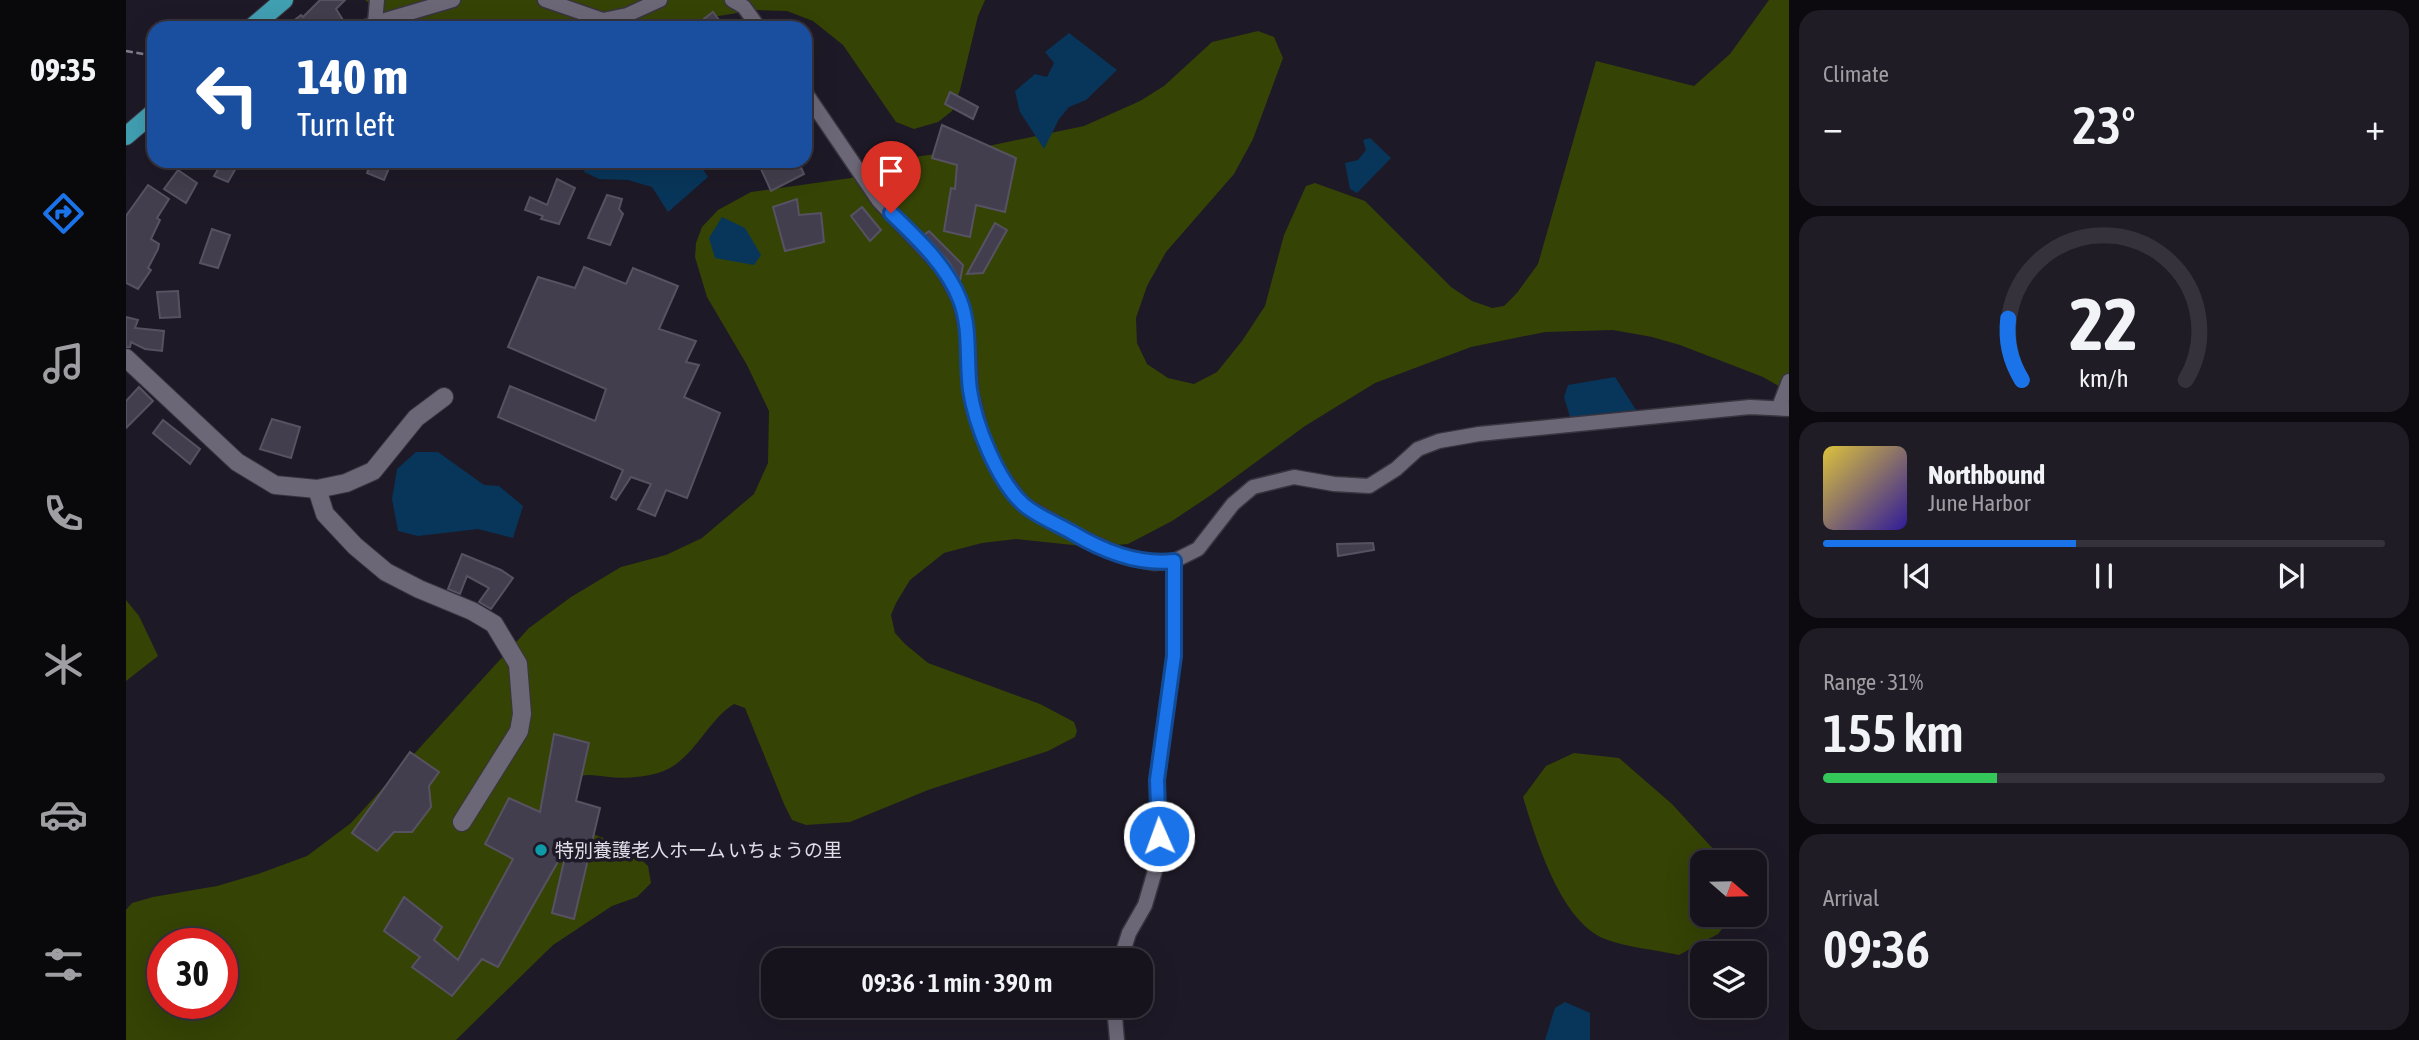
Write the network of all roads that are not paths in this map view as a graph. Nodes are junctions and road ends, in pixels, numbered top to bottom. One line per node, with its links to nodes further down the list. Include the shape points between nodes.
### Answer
1 (284, 0): 7 (main road)
2 (377, 0): 8 (street)
3 (453, 0): 9 (street)
4 (545, 0): 5 (street, via 603,20)
5 (660, 0)
6 (732, 0): 10 (street)
7 (259, 21)
8 (371, 21)
9 (383, 21)
10 (754, 21)
11 (812, 102): 19 (street, via 879,201 942,268 960,301 968,337 971,391 982,435 996,468 1023,504 1125,557 1154,563)
12 (147, 118): 13 (main road)
13 (126, 136)
14 (126, 358): 18 (street, via 237,462 275,485)
15 (1789, 381): 17 (street)
16 (444, 397): 18 (street, via 416,418 373,471)
17 (1784, 408): 19 (street, via 1750,407 1479,434 1418,449 1369,486 1294,477 1253,487 1198,549)
18 (317, 489): 20 (street, via 325,514 355,546 386,572 494,624 518,664 519,731)
19 (1174, 561): 21 (street, via 1174,656 1157,780 1157,864 1145,905)
20 (462, 822)
21 (1124, 948)
22 (1115, 1018): 23 (street)
23 (1117, 1040)

